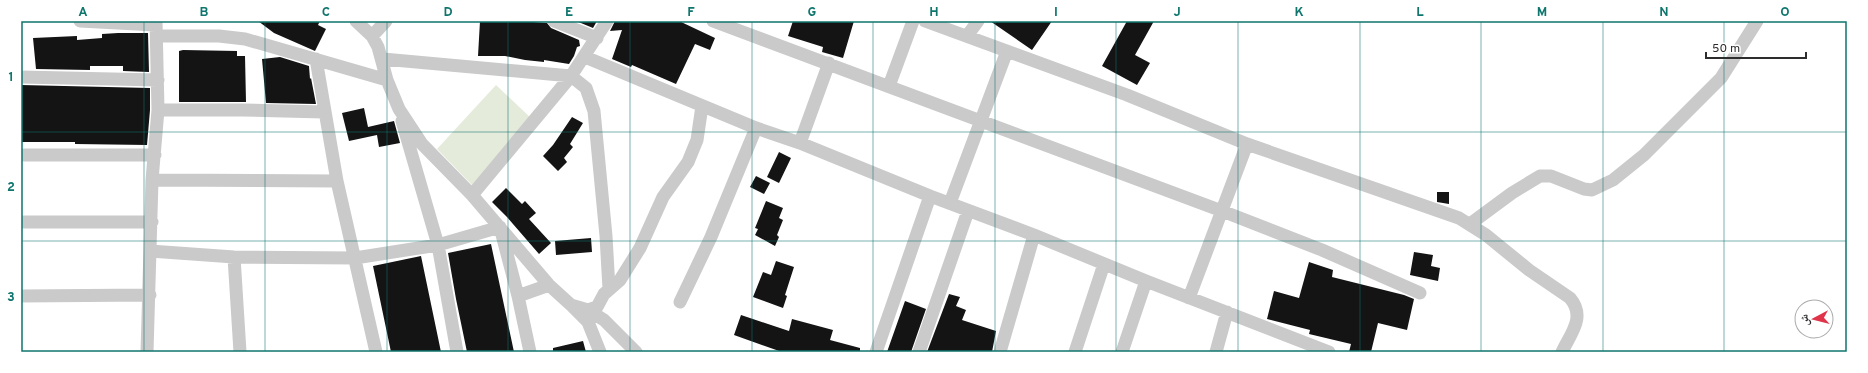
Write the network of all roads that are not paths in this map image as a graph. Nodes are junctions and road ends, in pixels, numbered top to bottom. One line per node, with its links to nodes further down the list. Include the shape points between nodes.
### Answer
1 (80, 21): 11 (street)
2 (356, 21): 12 (street)
3 (386, 21): 12 (street)
4 (554, 21): 14 (street)
5 (607, 21): 14 (street)
6 (713, 21): 19 (street)
7 (913, 21): 24 (street)
8 (925, 21): 13 (street)
9 (978, 21): 13 (street)
10 (1757, 21): 44 (street, via 1721,78 1644,155 1613,180 1592,190 1584,190 1551,176 1540,176)
11 (156, 27): 17 (street, via 245,39); 22 (street)
12 (372, 36): 18 (street)
13 (967, 36): 15 (street)
14 (597, 38): 16 (street)
15 (1007, 51): 29 (street); 32 (street, via 1127,95)
16 (585, 57): 20 (street); 25 (street)
17 (316, 59): 23 (street); 28 (street)
18 (382, 59): 20 (street); 23 (street)
19 (829, 63): 24 (street); 31 (street)
20 (571, 76): 37 (street); 54 (street, via 586,88 594,111)
21 (21, 77): 22 (street)
22 (158, 80): 26 (street)
23 (387, 80): 27 (street)
24 (889, 86): 29 (street)
25 (702, 106): 30 (street); 54 (street, via 697,140 688,162 663,197 628,270)
26 (158, 110): 28 (street); 34 (street)
27 (399, 110): 37 (street, via 422,144); 47 (street)
28 (324, 112): 36 (street)
29 (979, 121): 39 (street); 41 (street)
30 (756, 128): 31 (street); 60 (street, via 711,237)
31 (800, 143): 38 (street)
32 (1247, 144): 41 (street); 44 (street, via 1348,178)
33 (21, 155): 34 (street)
34 (155, 155): 35 (street)
35 (152, 180): 36 (street); 43 (street)
36 (337, 181): 50 (street)
37 (472, 195): 45 (street)
38 (930, 196): 39 (street); 71 (street)
39 (950, 203): 40 (street)
40 (968, 211): 46 (street); 72 (street)
41 (1222, 211): 55 (street); 59 (street)
42 (21, 222): 43 (street)
43 (152, 222): 48 (street)
44 (1470, 224): 78 (street, via 1574,302 1578,308 1578,318)
45 (500, 227): 47 (street); 53 (street); 58 (street)
46 (1034, 235): 51 (street); 73 (street)
47 (438, 246): 50 (street); 67 (street)
48 (150, 251): 49 (street); 56 (street)
49 (234, 256): 50 (street); 65 (street)
50 (355, 258): 66 (street)
51 (1104, 264): 52 (street); 74 (street)
52 (1146, 281): 59 (street); 75 (street)
53 (550, 285): 58 (street); 61 (street)
54 (609, 289): 62 (street, via 599,300 597,307)
55 (1420, 292)
56 (150, 294): 57 (street); 64 (street)
57 (21, 296)
58 (518, 296): 68 (street)
59 (1189, 298): 63 (street)
60 (680, 302)
61 (571, 305): 62 (street); 69 (street, via 588,322)
62 (588, 310): 70 (street, via 609,325)
63 (1227, 312): 76 (street); 77 (street)
64 (147, 352)
65 (240, 352)
66 (376, 352)
67 (457, 352)
68 (530, 352)
69 (600, 352)
70 (636, 352)
71 (876, 352)
72 (919, 352)
73 (1000, 352)
74 (1076, 352)
75 (1122, 352)
76 (1216, 352)
77 (1329, 352)
78 (1562, 352)

